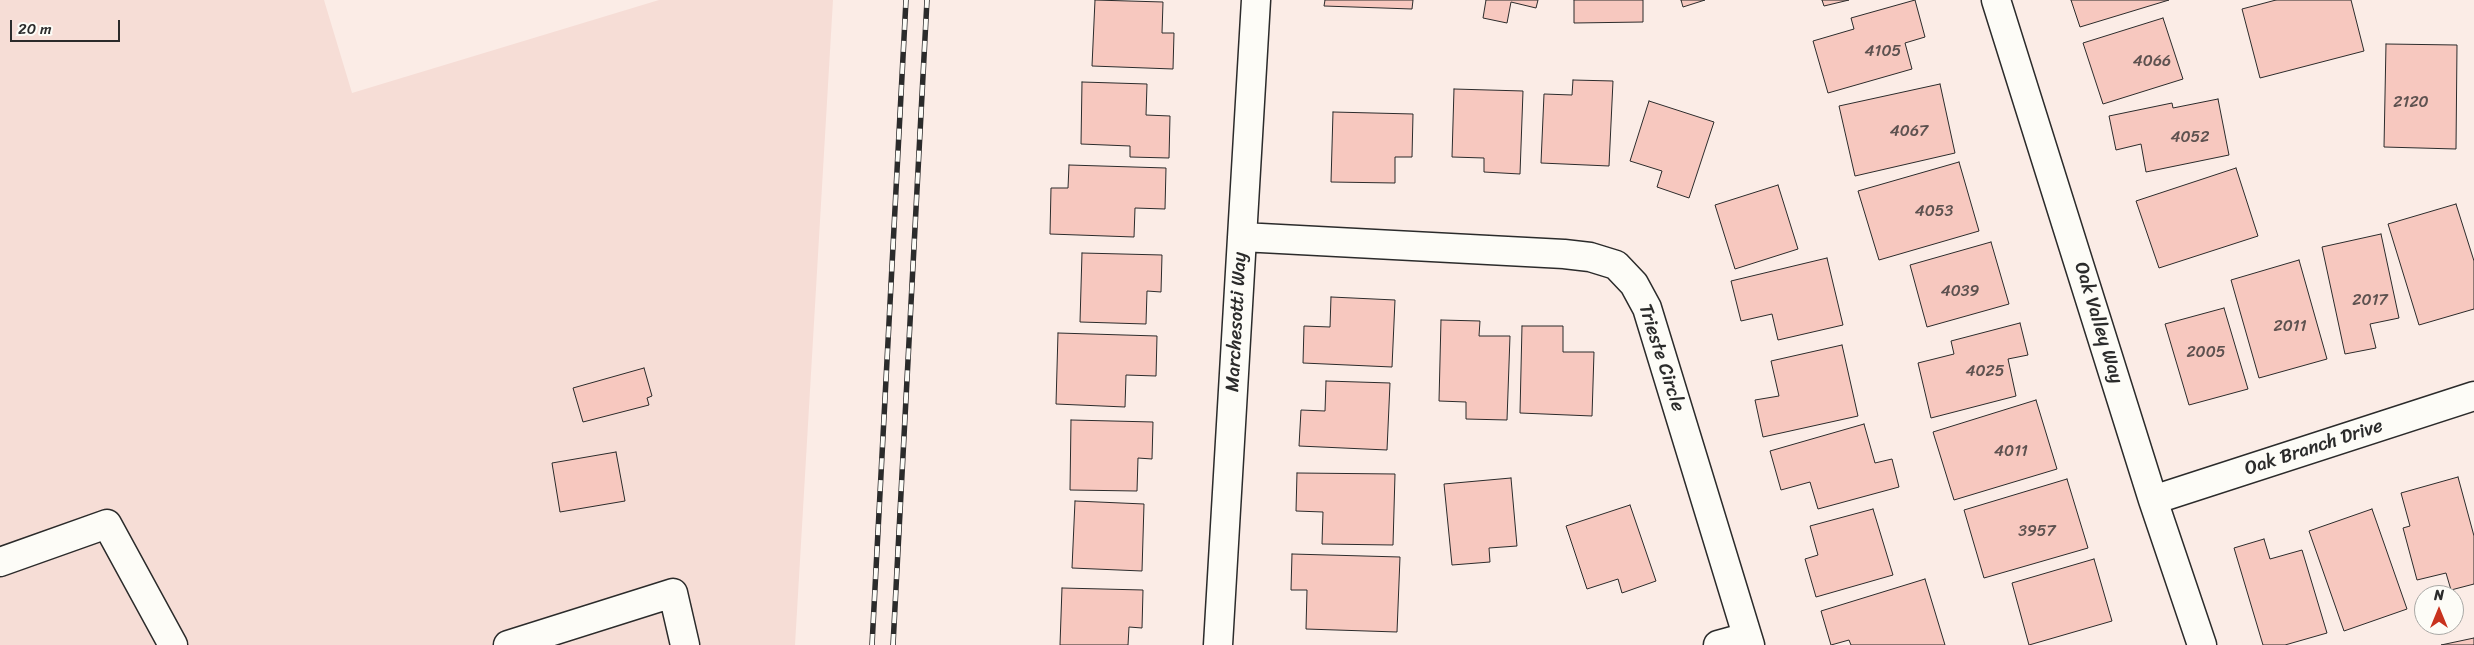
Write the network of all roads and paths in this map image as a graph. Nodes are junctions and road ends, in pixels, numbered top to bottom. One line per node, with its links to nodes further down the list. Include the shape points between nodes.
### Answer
1 (1256, 0): 3 (street, Marchesotti Way)
2 (1996, 0): 5 (street, Oak Valley Way)
3 (1242, 237): 7 (street, Trieste Circle, via 1564,254 1616,265 1634,284 1647,308); 11 (street, Marchesotti Way)
4 (2474, 396): 5 (street, Oak Branch Drive)
5 (2153, 500): 13 (street, Oak Valley Way)
6 (0, 562): 8 (street, via 107,524)
7 (1748, 641): 12 (street)
8 (173, 645)
9 (508, 645): 10 (street, via 674,593)
10 (685, 645)
11 (1218, 645)
12 (1718, 645)
13 (2202, 645)

